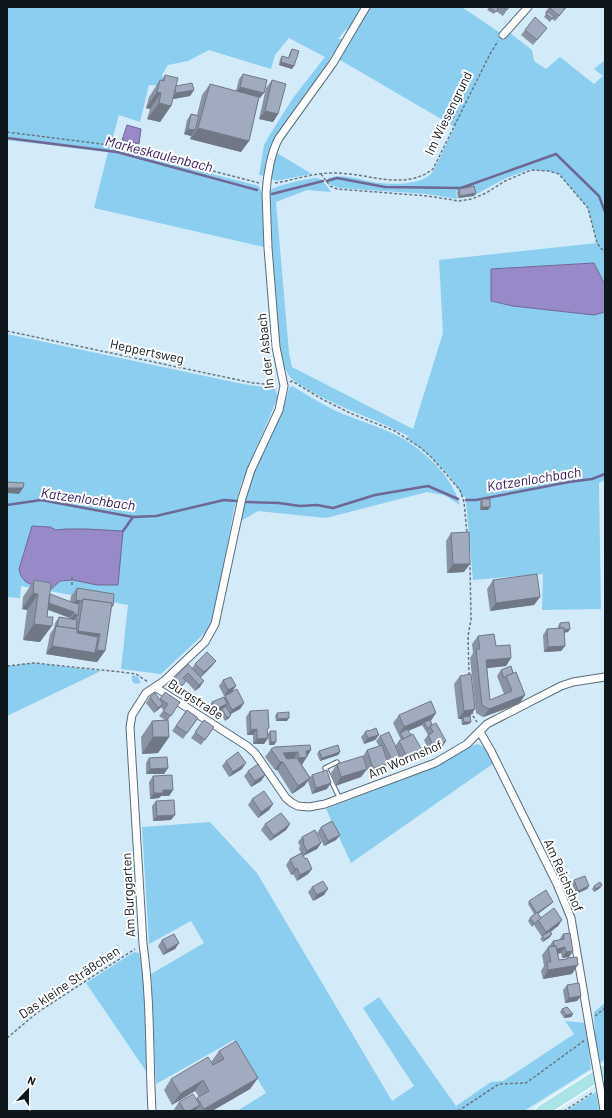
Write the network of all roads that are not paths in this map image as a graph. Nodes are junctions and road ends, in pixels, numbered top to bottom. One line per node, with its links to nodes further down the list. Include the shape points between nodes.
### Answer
1 (366, 7): 5 (street, In der Asbach, via 333,63 275,145 266,184 276,347 284,386 279,410 251,470 242,498 212,631 205,642)
2 (528, 7): 3 (street)
3 (503, 34)
4 (605, 677): 6 (street, Am Wormshof, via 561,686 487,724)
5 (156, 687): 9 (street, Burgstraße, via 247,746 292,803 298,806); 12 (street, Am Burggarten, via 146,693 137,705 130,727 147,976)
6 (480, 732): 8 (street, Am Wormshof, via 467,744 435,763); 11 (street, Am Reichshof, bridge, via 557,884 571,918)
7 (337, 762): 8 (lane, via 325,768)
8 (340, 799): 9 (street, Am Wormshof)
9 (317, 806)
10 (605, 1071): 13 (main road)
11 (604, 1110)
12 (152, 1111)
13 (542, 1111)

